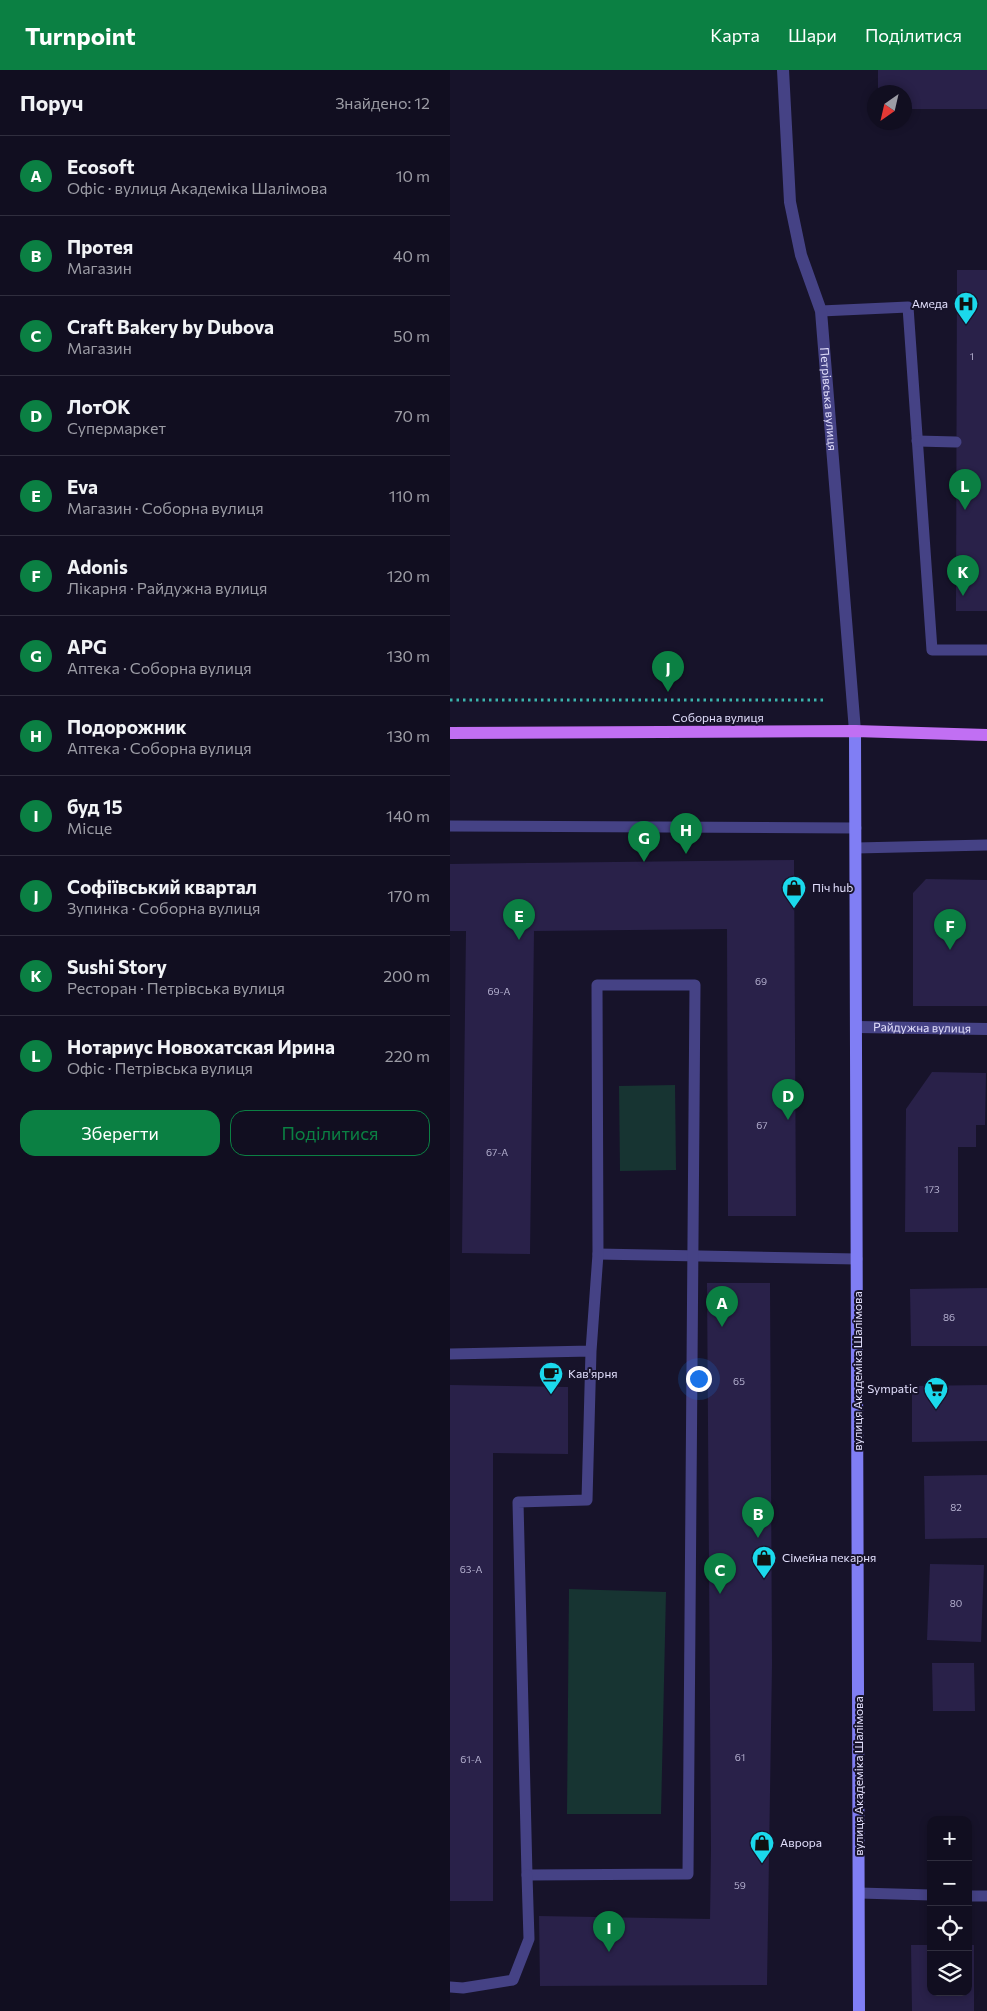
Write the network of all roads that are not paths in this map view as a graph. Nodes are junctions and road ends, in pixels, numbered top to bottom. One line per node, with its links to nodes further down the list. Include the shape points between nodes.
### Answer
1 (783, 70): 2 (street, Петрівська вулиця, via 790,202 802,255)
2 (821, 311): 3 (lane, via 908,307); 6 (street, Петрівська вулиця)
3 (917, 442): 4 (lane); 5 (lane, via 932,650)
4 (956, 442)
5 (987, 650)
6 (855, 732): 7 (main road, Соборна вулиця); 8 (main road, Соборна вулиця); 10 (main road, вулиця Академіка Шалімова)
7 (450, 733)
8 (987, 735)
9 (450, 826): 10 (lane)
10 (856, 828): 12 (main road, вулиця Академіка Шалімова)
11 (987, 845): 12 (lane)
12 (856, 848): 13 (main road, вулиця Академіка Шалімова)
13 (857, 1027): 14 (street, Райдужна вулиця); 17 (main road, вулиця Академіка Шалімова)
14 (987, 1030)
15 (598, 1254): 16 (lane); 16 (lane, via 598,985 695,985); 18 (lane)
16 (693, 1256): 17 (lane); 20 (lane, via 688,1874)
17 (857, 1259): 21 (main road, вулиця Академіка Шалімова)
18 (591, 1351): 19 (lane); 20 (lane, via 587,1500 518,1502)
19 (450, 1354)
20 (527, 1875): 25 (lane, via 529,1938 513,1980)
21 (859, 1893): 22 (lane); 26 (main road, вулиця Академіка Шалімова)
22 (927, 1895)
23 (972, 1896): 24 (lane)
24 (987, 1896)
25 (450, 1987)
26 (859, 2011)

